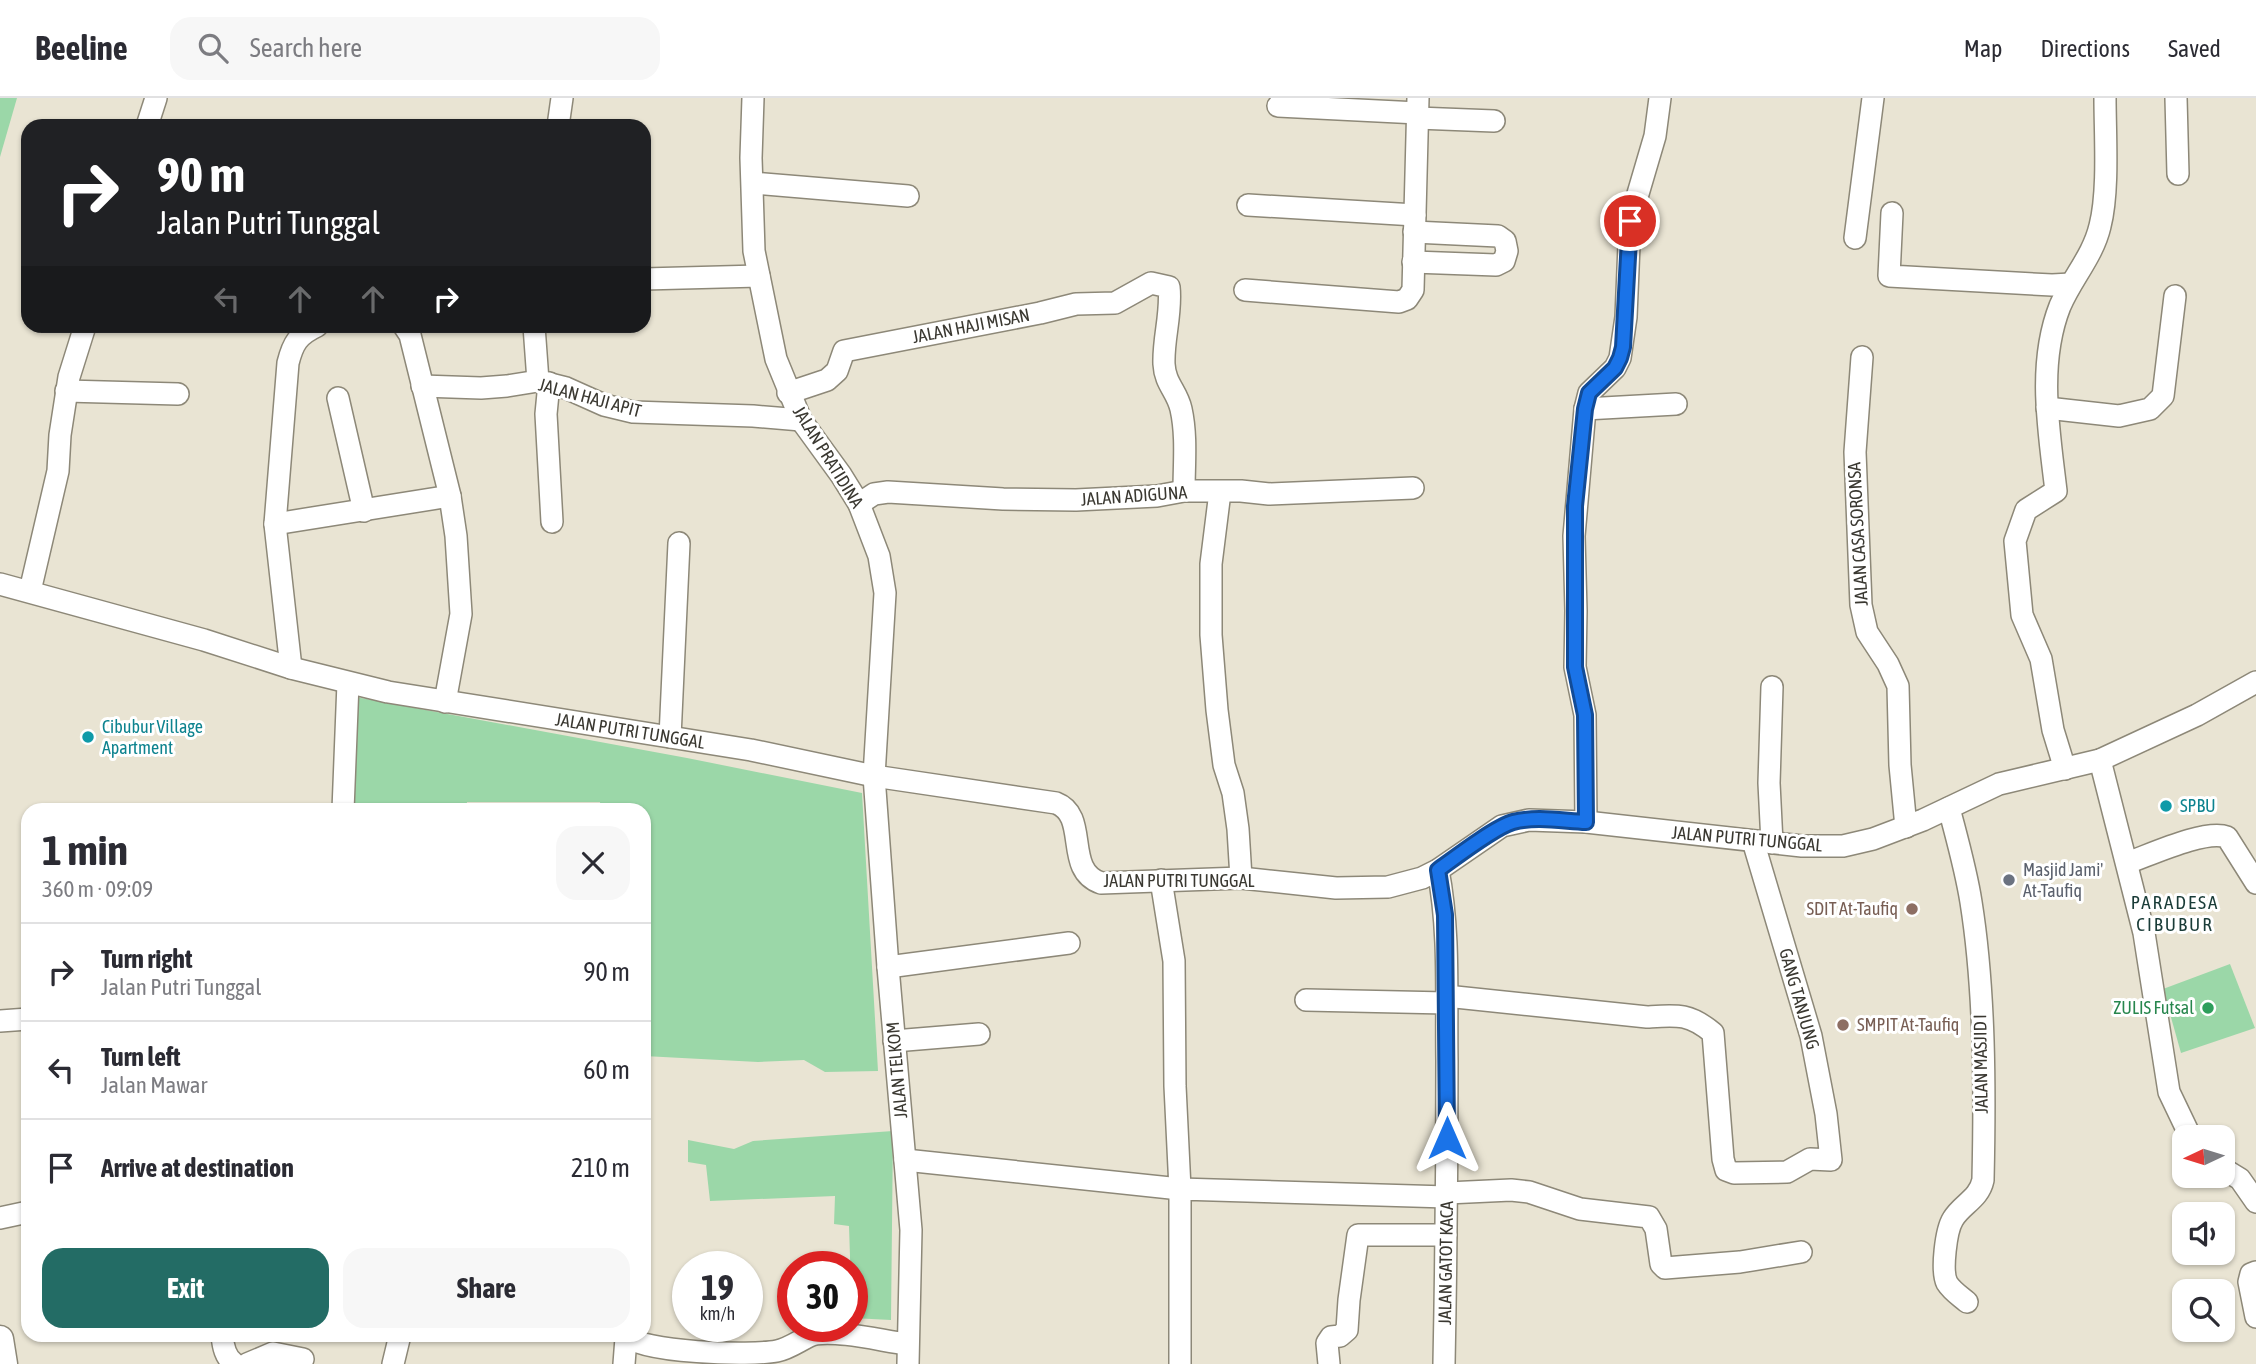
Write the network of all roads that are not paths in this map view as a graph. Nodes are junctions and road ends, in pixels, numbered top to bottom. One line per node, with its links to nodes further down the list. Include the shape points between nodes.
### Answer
1 (156, 98): 10 (street)
2 (562, 98): 11 (street)
3 (753, 98): 14 (street, JALAN PRATIDINA)
4 (1660, 98): 39 (street, via 1656,136 1630,221 1620,358 1589,393)
5 (1873, 98): 19 (street)
6 (2105, 98): 23 (street, via 2101,223 2093,248)
7 (2176, 98): 13 (street)
8 (1278, 106): 9 (street)
9 (1418, 110): 12 (street); 18 (street)
10 (149, 119)
11 (559, 119)
12 (1494, 121)
13 (2178, 174)
14 (752, 183): 15 (street); 21 (street, JALAN PRATIDINA)
15 (908, 196)
16 (1248, 205): 18 (street)
17 (1892, 213): 23 (street, via 1889,276)
18 (1415, 223): 20 (street); 20 (street, via 1498,236 1507,251 1504,261 1496,265)
19 (1855, 238)
20 (1413, 262): 24 (street, via 1413,290 1399,302)
21 (759, 276): 22 (street); 34 (street, JALAN PRATIDINA)
22 (651, 279)
23 (2071, 284): 38 (street, via 2053,335)
24 (1245, 290)
25 (2175, 296): 38 (street, via 2163,396 2150,409 2119,416)
26 (83, 333): 33 (street)
27 (302, 333): 48 (street, via 293,343 288,363)
28 (409, 333): 32 (street)
29 (535, 333): 31 (street)
30 (1862, 357): 64 (street, JALAN CASA SORONSA, via 1855,452 1861,605 1867,632 1898,686)
31 (543, 382): 32 (street, JALAN HAJI APIT, via 481,388); 40 (street, JALAN HAJI APIT, via 633,412); 47 (street)
32 (422, 386): 44 (street)
33 (66, 391): 35 (street); 51 (street, via 58,471)
34 (788, 393): 40 (street, JALAN PRATIDINA); 42 (street, JALAN HAJI MISAN, via 827,380 837,372 844,351 1076,304 1115,303 1151,283 1169,287 1164,362 1167,384 1180,404 1185,428)
35 (178, 394)
36 (338, 398): 46 (street)
37 (1676, 404): 39 (street)
38 (2047, 408): 59 (street, via 2056,491 2026,510 2015,541 2022,615 2041,659)
39 (1585, 409): 63 (street, via 1574,536 1575,667 1585,715)
40 (801, 420): 45 (street, JALAN PRATIDINA)
41 (1413, 488): 43 (street, JALAN ADIGUNA, via 1299,494)
42 (1184, 491): 43 (street, JALAN ADIGUNA); 45 (street, JALAN ADIGUNA, via 1062,500 888,492 874,494)
43 (1220, 492): 68 (street, via 1211,564 1211,635)
44 (450, 496): 46 (street); 56 (street, via 461,614)
45 (859, 504): 60 (street, JALAN PRATIDINA, via 872,532 885,593)
46 (364, 511): 48 (street)
47 (552, 522)
48 (275, 523): 52 (street)
49 (680, 543): 57 (street)
50 (0, 584): 51 (street, JALAN PUTRI TUNGGAL)
51 (30, 591): 52 (street, JALAN PUTRI TUNGGAL)
52 (291, 668): 54 (street, JALAN PUTRI TUNGGAL)
53 (2256, 682): 58 (street, JALAN PUTRI TUNGGAL)
54 (348, 683): 56 (street, JALAN PUTRI TUNGGAL); 61 (street)
55 (1772, 687): 65 (street, GANG TANJUNG)
56 (445, 702): 57 (street, JALAN PUTRI TUNGGAL)
57 (670, 737): 60 (street, JALAN PUTRI TUNGGAL)
58 (2100, 760): 59 (street, JALAN PUTRI TUNGGAL); 66 (street)
59 (2065, 769): 62 (street, JALAN PUTRI TUNGGAL, via 1999,784)
60 (874, 776): 69 (street, JALAN PUTRI TUNGGAL, via 1056,803 1069,811 1083,867 1092,880); 72 (street, JALAN TELKOM)
61 (343, 803)
62 (1949, 808): 64 (street, JALAN PUTRI TUNGGAL); 90 (street, JALAN MASJID I, via 1971,900 1982,1036 1982,1187 1952,1220 1944,1271 1949,1285)
63 (1586, 822): 65 (street, JALAN PUTRI TUNGGAL); 67 (street, JALAN PUTRI TUNGGAL, via 1514,822)
64 (1906, 827): 65 (street, JALAN PUTRI TUNGGAL, via 1843,846)
65 (1762, 842): 73 (street, GANG TANJUNG, via 1811,1035 1831,1160 1810,1159 1787,1172 1726,1170 1713,1033 1698,1021 1680,1014 1647,1017)
66 (2127, 863): 70 (street, via 2220,834 2227,837); 79 (street, via 2146,946 2169,1093)
67 (1438, 870): 68 (street, JALAN PUTRI TUNGGAL, via 1408,883 1360,889); 73 (street, JALAN GATOT KACA, via 1445,915)
68 (1241, 878): 69 (street, JALAN PUTRI TUNGGAL)
69 (1161, 880): 82 (street, via 1174,961)
70 (2256, 883)
71 (1069, 943): 72 (street)
72 (888, 967): 78 (street, JALAN TELKOM)
73 (1446, 999): 74 (street); 83 (street, JALAN GATOT KACA)
74 (1306, 1000)
75 (21, 1020): 76 (street)
76 (0, 1021)
77 (979, 1034): 78 (street)
78 (894, 1041): 80 (street, JALAN TELKOM)
79 (2185, 1125)
80 (905, 1160): 82 (street); 96 (street, JALAN TELKOM, via 911,1230)
81 (2235, 1176): 84 (street)
82 (1180, 1189): 83 (street); 102 (street)
83 (1447, 1195): 87 (street, JALAN GATOT KACA); 88 (street, via 1511,1190 1580,1209 1648,1217 1656,1229 1665,1268)
84 (2256, 1202)
85 (21, 1214): 86 (street)
86 (0, 1218)
87 (1446, 1235): 103 (street, via 1358,1235 1347,1329 1327,1343); 104 (street, JALAN GATOT KACA)
88 (1801, 1252)
89 (2256, 1272): 91 (street, via 2249,1282)
90 (1967, 1301)
91 (2256, 1317)
92 (223, 1342): 98 (street)
93 (398, 1342): 100 (street)
94 (625, 1342): 101 (street)
95 (632, 1342): 96 (street, via 735,1353 784,1349 818,1334)
96 (907, 1354)
97 (303, 1359): 99 (street, via 273,1353)
98 (235, 1364)
99 (247, 1364)
100 (393, 1364)
101 (624, 1364)
102 (1180, 1364)
103 (1329, 1364)
104 (1444, 1364)

